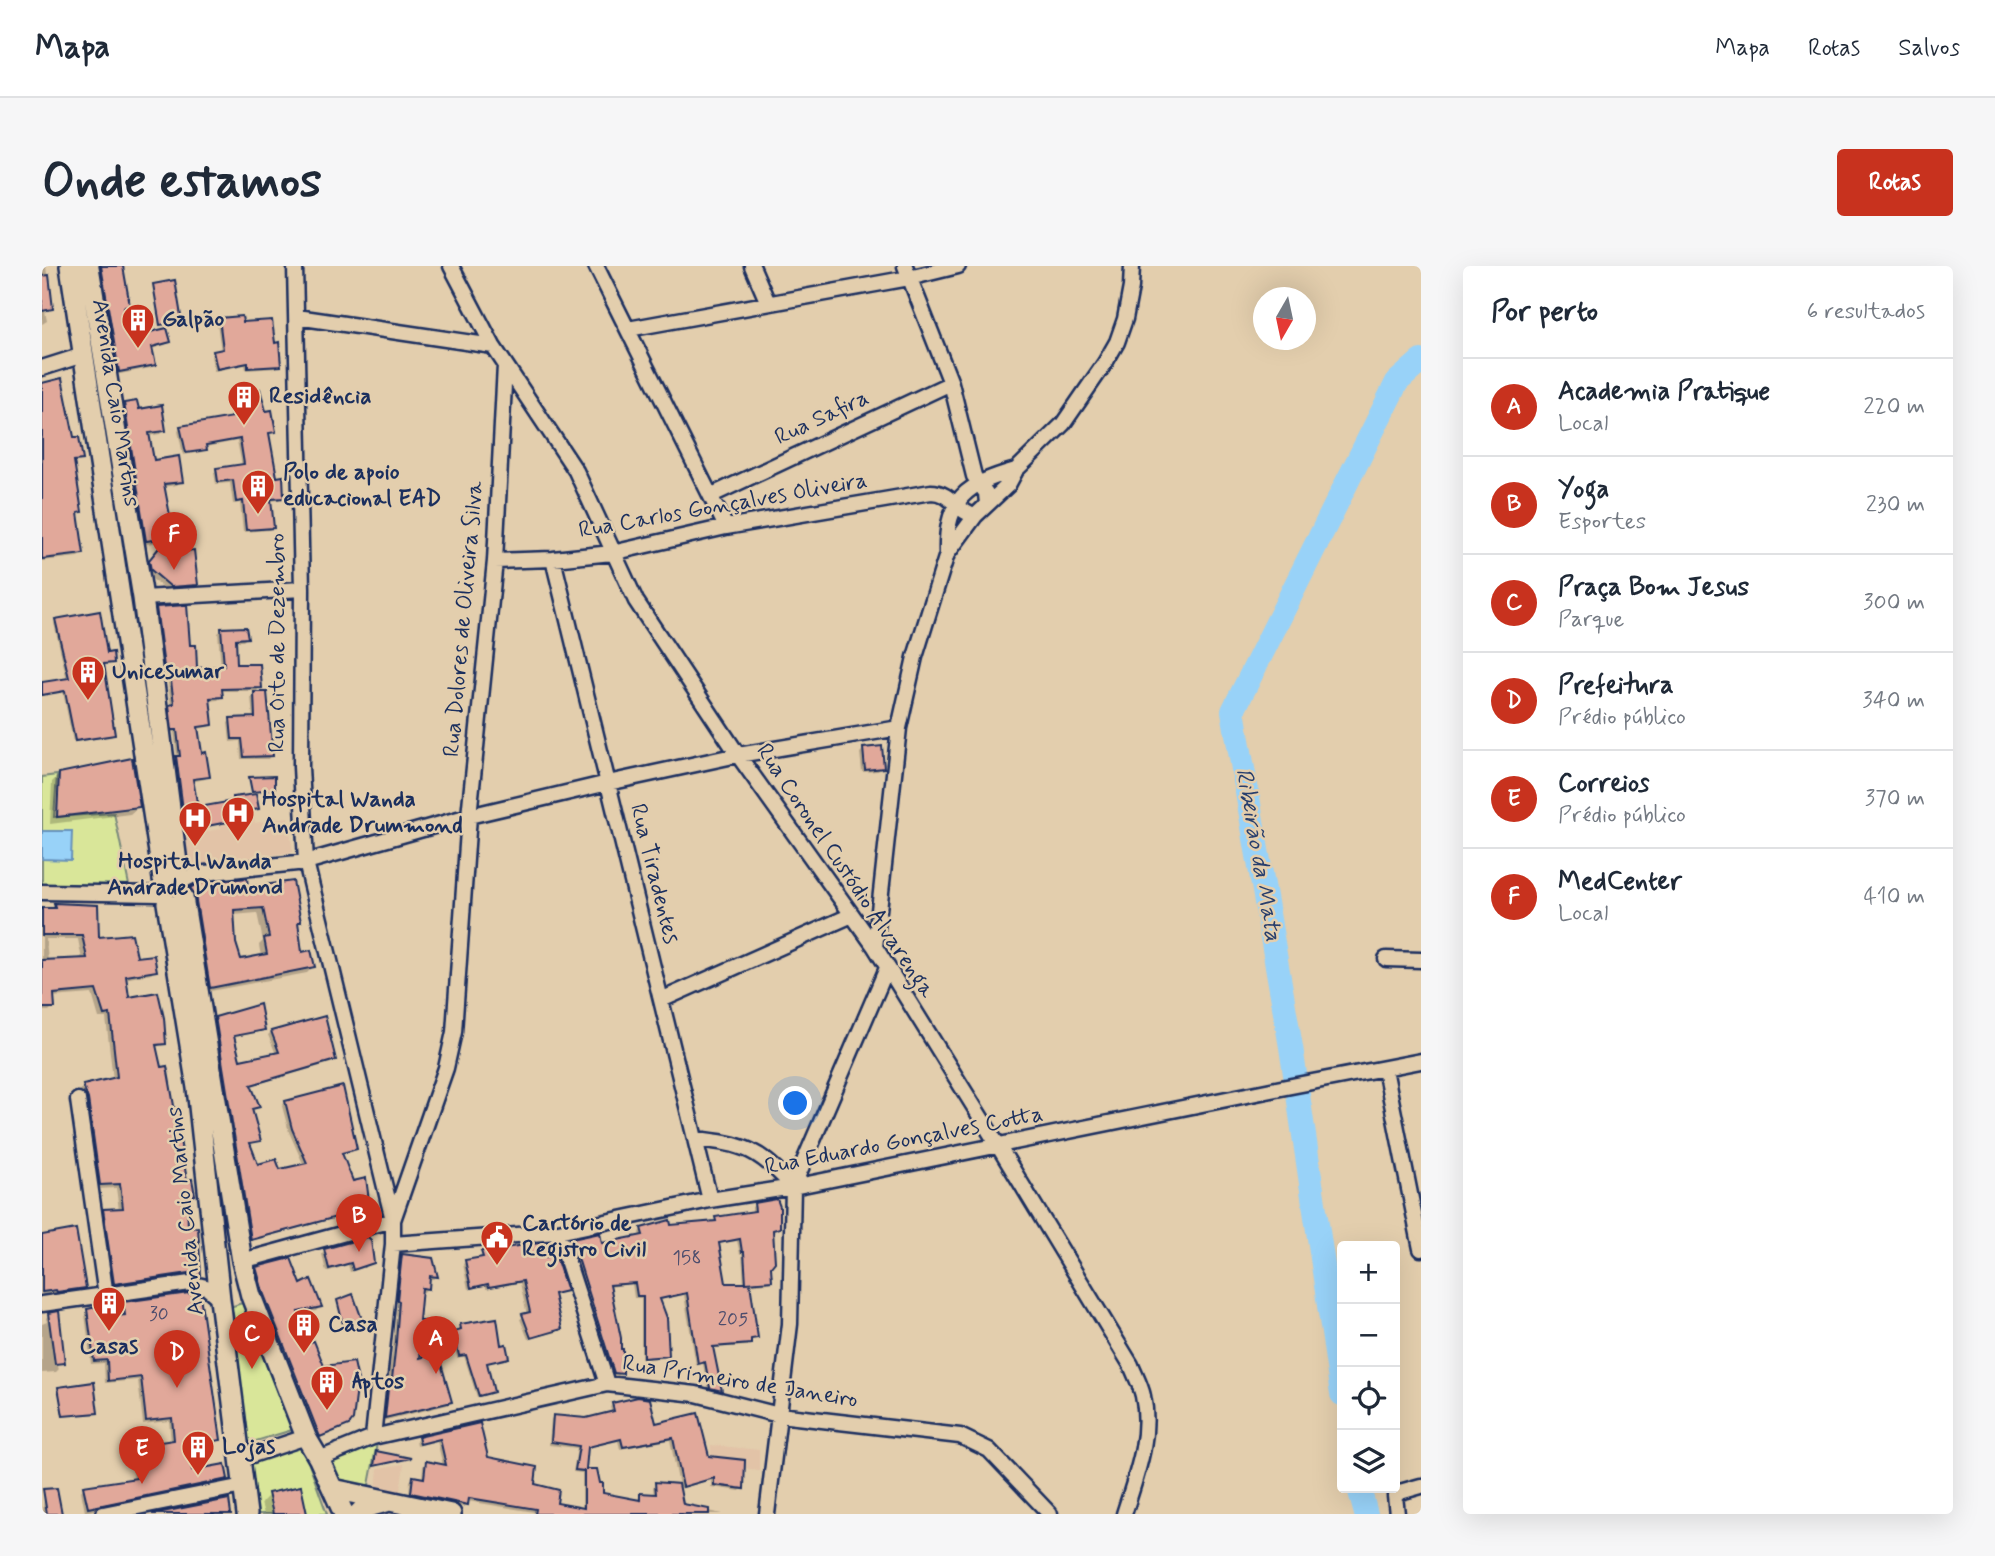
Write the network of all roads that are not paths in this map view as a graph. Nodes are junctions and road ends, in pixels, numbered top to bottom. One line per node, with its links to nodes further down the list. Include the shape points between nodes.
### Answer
1 (70, 266): 15 (main road, Avenida Caio Martins)
2 (88, 266): 3 (street); 31 (main road, Avenida Caio Martins)
3 (97, 266)
4 (295, 266): 12 (street, Rua Oito de Dezembro)
5 (451, 266): 14 (street, Rua Coronel Custódio Alvarenga)
6 (596, 266): 13 (street)
7 (752, 266): 11 (street)
8 (958, 266): 10 (street)
9 (1132, 266): 19 (street, via 1125,319 1105,363 1063,424)
10 (907, 272): 11 (street); 18 (street)
11 (768, 303): 13 (street)
12 (298, 317): 14 (street); 30 (street, Rua Oito de Dezembro)
13 (628, 329): 21 (street)
14 (493, 346): 16 (street, Rua Coronel Custódio Alvarenga)
15 (83, 355): 17 (street); 37 (main road, Avenida Caio Martins)
16 (505, 365): 26 (street, Rua Coronel Custódio Alvarenga, via 576,471); 29 (street, Rua Dolores de Oliveira Silva)
17 (42, 368)
18 (951, 383): 20 (street); 21 (street, Rua Safira)
19 (1016, 470): 20 (street); 23 (street, via 1008,485)
20 (978, 485): 22 (street); 23 (street, via 986,493)
21 (712, 495): 25 (street)
22 (956, 504): 24 (street); 25 (street, Rua Carlos Gonçalves Oliveira, via 947,495 931,492); 27 (street, via 947,532)
23 (987, 504): 24 (street)
24 (975, 516): 27 (street)
25 (726, 527): 26 (street, Rua Carlos Gonçalves Oliveira)
26 (612, 553): 28 (street, Rua Carlos Gonçalves Oliveira); 33 (street, Rua Coronel Custódio Alvarenga, via 636,601)
27 (947, 554): 32 (street, via 915,657)
28 (553, 559): 29 (street, Rua Carlos Gonçalves Oliveira); 34 (street, Rua Tiradentes)
29 (495, 561): 35 (street, Rua Dolores de Oliveira Silva)
30 (302, 589): 31 (street); 36 (street, Rua Oito de Dezembro, via 301,767)
31 (143, 598): 37 (main road, Avenida Caio Martins)
32 (900, 728): 33 (street); 40 (street)
33 (738, 755): 34 (street); 39 (street, Rua Coronel Custódio Alvarenga)
34 (608, 783): 35 (street); 44 (street, Rua Tiradentes)
35 (469, 816): 36 (street); 52 (street, Rua Dolores de Oliveira Silva, via 454,1032 446,1068)
36 (306, 862): 37 (street, via 196,874); 52 (street, Rua Oito de Dezembro)
37 (172, 889): 38 (street); 56 (main road, Avenida Caio Martins); 59 (main road, Avenida Caio Martins)
38 (42, 892)
39 (852, 915): 40 (street, Rua Coronel Custódio Alvarenga); 44 (street)
40 (875, 947): 43 (street, Rua Coronel Custódio Alvarenga)
41 (1386, 959): 42 (street)
42 (1421, 960)
43 (887, 968): 49 (street, Rua Coronel Custódio Alvarenga); 50 (street)
44 (662, 1000): 48 (street, Rua Tiradentes)
45 (1421, 1062): 46 (street, Rua Eduardo Gonçalves Cotta)
46 (1385, 1069): 49 (street, Rua Eduardo Gonçalves Cotta); 55 (street)
47 (78, 1100): 57 (street)
48 (695, 1139): 50 (street, via 728,1142 752,1151 771,1163); 51 (street, Rua Tiradentes)
49 (999, 1147): 50 (street, Rua Eduardo Gonçalves Cotta); 78 (street, Rua Coronel Custódio Alvarenga, via 1131,1365 1143,1395 1142,1455)
50 (793, 1187): 51 (street, Rua Eduardo Gonçalves Cotta); 62 (street, via 790,1324)
51 (710, 1200): 53 (street, Rua Eduardo Gonçalves Cotta)
52 (393, 1220): 54 (street, Rua Dolores de Oliveira Silva); 56 (street)
53 (558, 1232): 54 (street, Rua Eduardo Gonçalves Cotta); 61 (street)
54 (393, 1244): 64 (street)
55 (1421, 1249)
56 (242, 1261): 58 (main road, Avenida Caio Martins)
57 (106, 1296): 59 (street, via 191,1283 206,1287); 60 (street)
58 (251, 1296): 59 (main road, via 234,1293); 63 (main road, Avenida Caio Martins)
59 (220, 1299): 65 (main road, Avenida Caio Martins)
60 (42, 1304)
61 (607, 1384): 62 (street, Rua Primeiro de Janeiro, via 696,1394); 64 (street, Rua Primeiro de Janeiro)
62 (779, 1415): 76 (street); 77 (street, Rua Primeiro de Janeiro, via 968,1439 989,1450)
63 (306, 1437): 65 (street); 66 (main road, Avenida Caio Martins)
64 (373, 1437): 66 (street, Rua Primeiro de Janeiro)
65 (240, 1459): 67 (main road, Avenida Caio Martins)
66 (319, 1459): 69 (main road, Avenida Caio Martins)
67 (243, 1486): 71 (street); 72 (main road, Avenida Caio Martins)
68 (1421, 1486): 79 (street, via 1395,1496)
69 (333, 1489): 70 (main road); 73 (main road, Avenida Caio Martins)
70 (390, 1501): 74 (main road); 75 (main road)
71 (103, 1514)
72 (247, 1514)
73 (344, 1514)
74 (358, 1514)
75 (451, 1514)
76 (767, 1514)
77 (1050, 1514)
78 (1124, 1514)
79 (1397, 1514)

